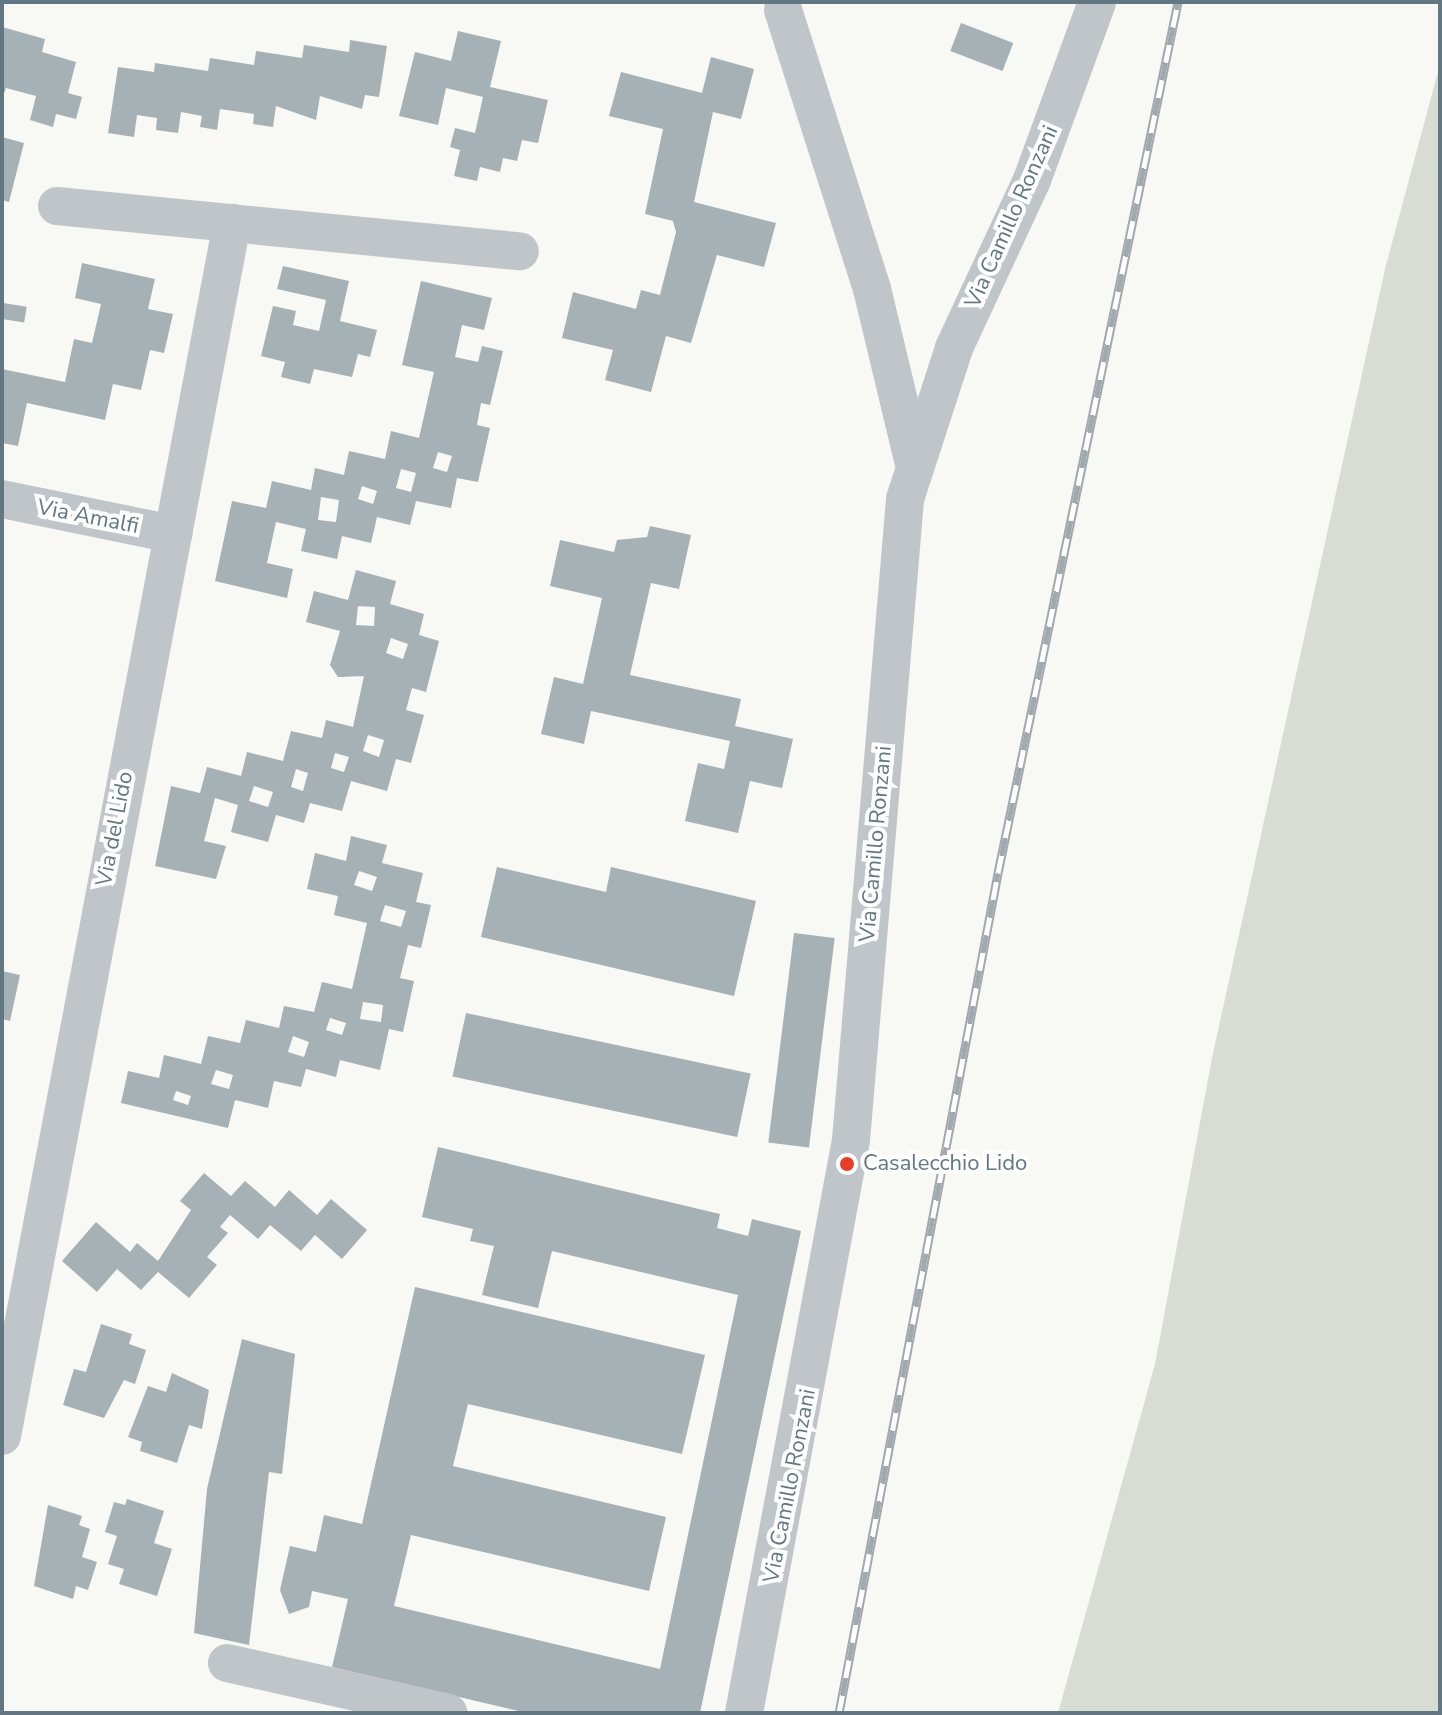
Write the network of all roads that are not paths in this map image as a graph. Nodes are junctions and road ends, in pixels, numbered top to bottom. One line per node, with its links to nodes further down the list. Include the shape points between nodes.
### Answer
1 (1097, 2): 6 (street, Via Camillo Ronzani, via 1032,180 954,348)
2 (783, 10): 6 (street, via 872,289)
3 (57, 206): 4 (street)
4 (232, 223): 5 (street); 8 (street, Via del Lido)
5 (520, 251)
6 (915, 468): 12 (street, Via Camillo Ronzani, via 905,499 851,1140)
7 (2, 499): 8 (street, Via Amalfi)
8 (173, 534): 9 (street, Via del Lido)
9 (2, 1436)
10 (227, 1663): 11 (street)
11 (448, 1713)
12 (744, 1713)

